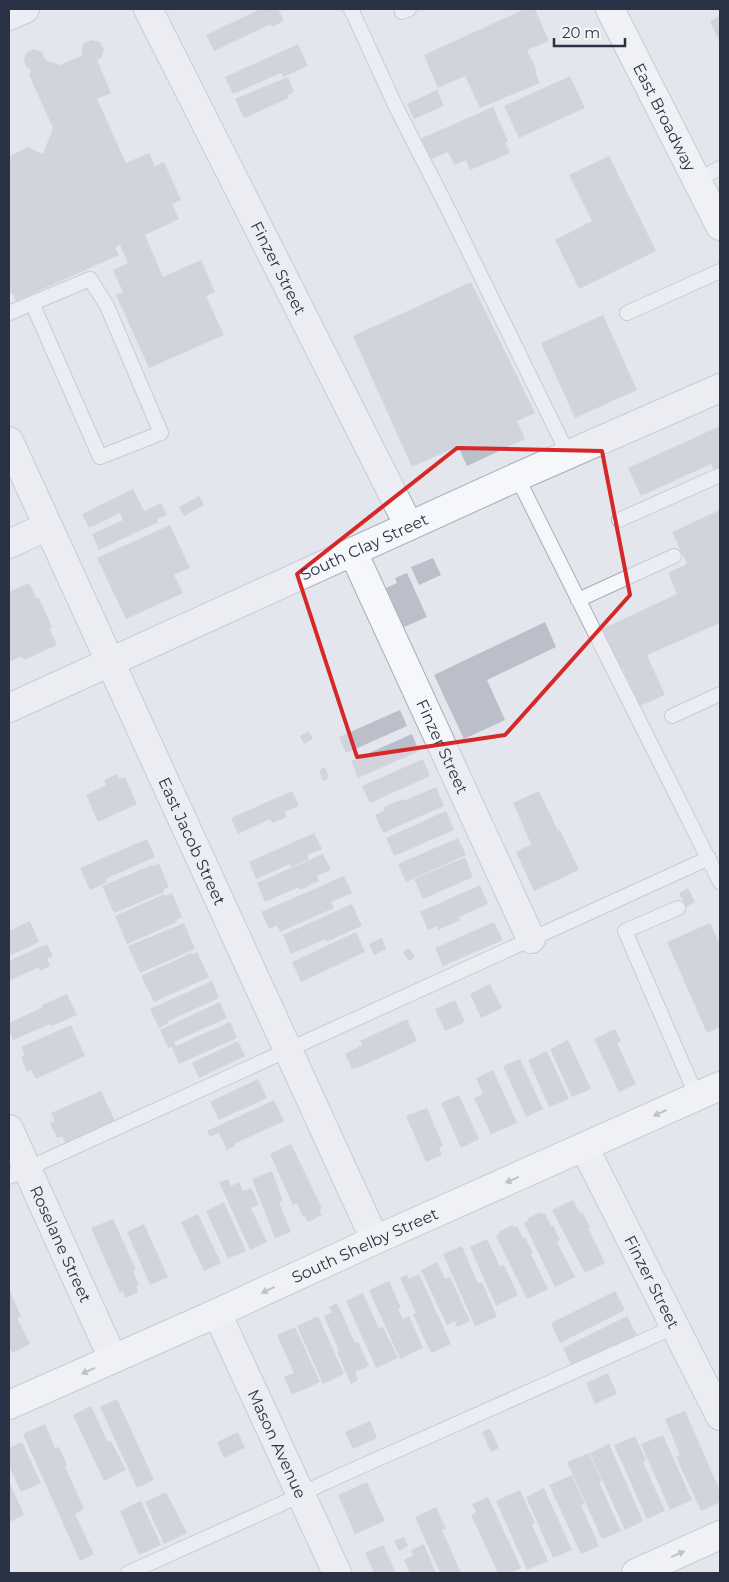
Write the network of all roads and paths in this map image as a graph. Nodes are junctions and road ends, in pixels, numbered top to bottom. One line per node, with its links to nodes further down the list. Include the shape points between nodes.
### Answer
1 (25, 9): 5 (street)
2 (148, 9): 19 (street, Finzer Street)
3 (351, 9): 14 (lane, via 396,107)
4 (610, 9): 6 (main road, East Broadway)
5 (9, 16)
6 (708, 174): 7 (main road, East Broadway)
7 (720, 226)
8 (720, 271): 11 (lane)
9 (32, 303): 9 (lane, via 90,279 107,306 161,432 100,457); 10 (lane)
10 (9, 313)
11 (627, 313)
12 (720, 388): 14 (street, South Clay Street)
13 (9, 441): 18 (street, East Jacob Street)
14 (568, 454): 16 (street, South Clay Street)
15 (720, 475): 17 (lane)
16 (516, 477): 19 (street, South Clay Street); 23 (lane)
17 (619, 520)
18 (48, 526): 20 (street); 24 (street, East Jacob Street)
19 (409, 526): 21 (street, South Clay Street)
20 (9, 544)
21 (353, 552): 24 (street, South Clay Street); 31 (street, Finzer Street)
22 (674, 556): 23 (lane)
23 (578, 600): 28 (lane)
24 (111, 661): 26 (street, South Clay Street); 32 (street, East Jacob Street)
25 (720, 694): 27 (lane)
26 (9, 708)
27 (672, 716)
28 (709, 858): 29 (lane); 31 (lane)
29 (720, 882)
30 (678, 908): 33 (lane, via 625,931)
31 (530, 939): 32 (lane)
32 (287, 1050): 36 (lane); 37 (street, East Jacob Street)
33 (708, 1091): 35 (main road, South Shelby Street, one-way to 35)
34 (9, 1129): 36 (street, Roselane Street)
35 (584, 1147): 37 (main road, South Shelby Street, one-way to 37); 39 (street, Finzer Street)
36 (18, 1173): 40 (street, Roselane Street)
37 (375, 1240): 38 (main road, South Shelby Street, one-way to 38)
38 (217, 1313): 40 (main road, South Shelby Street); 43 (street, Mason Avenue)
39 (674, 1327): 42 (street, Finzer Street); 43 (lane)
40 (113, 1360): 41 (main road, South Shelby Street, one-way to 41)
41 (9, 1405)
42 (720, 1416)
43 (300, 1494): 45 (lane); 46 (street, Mason Avenue)
44 (720, 1535): 47 (main road, one-way to 44)
45 (128, 1573)
46 (337, 1573)
47 (636, 1573)

